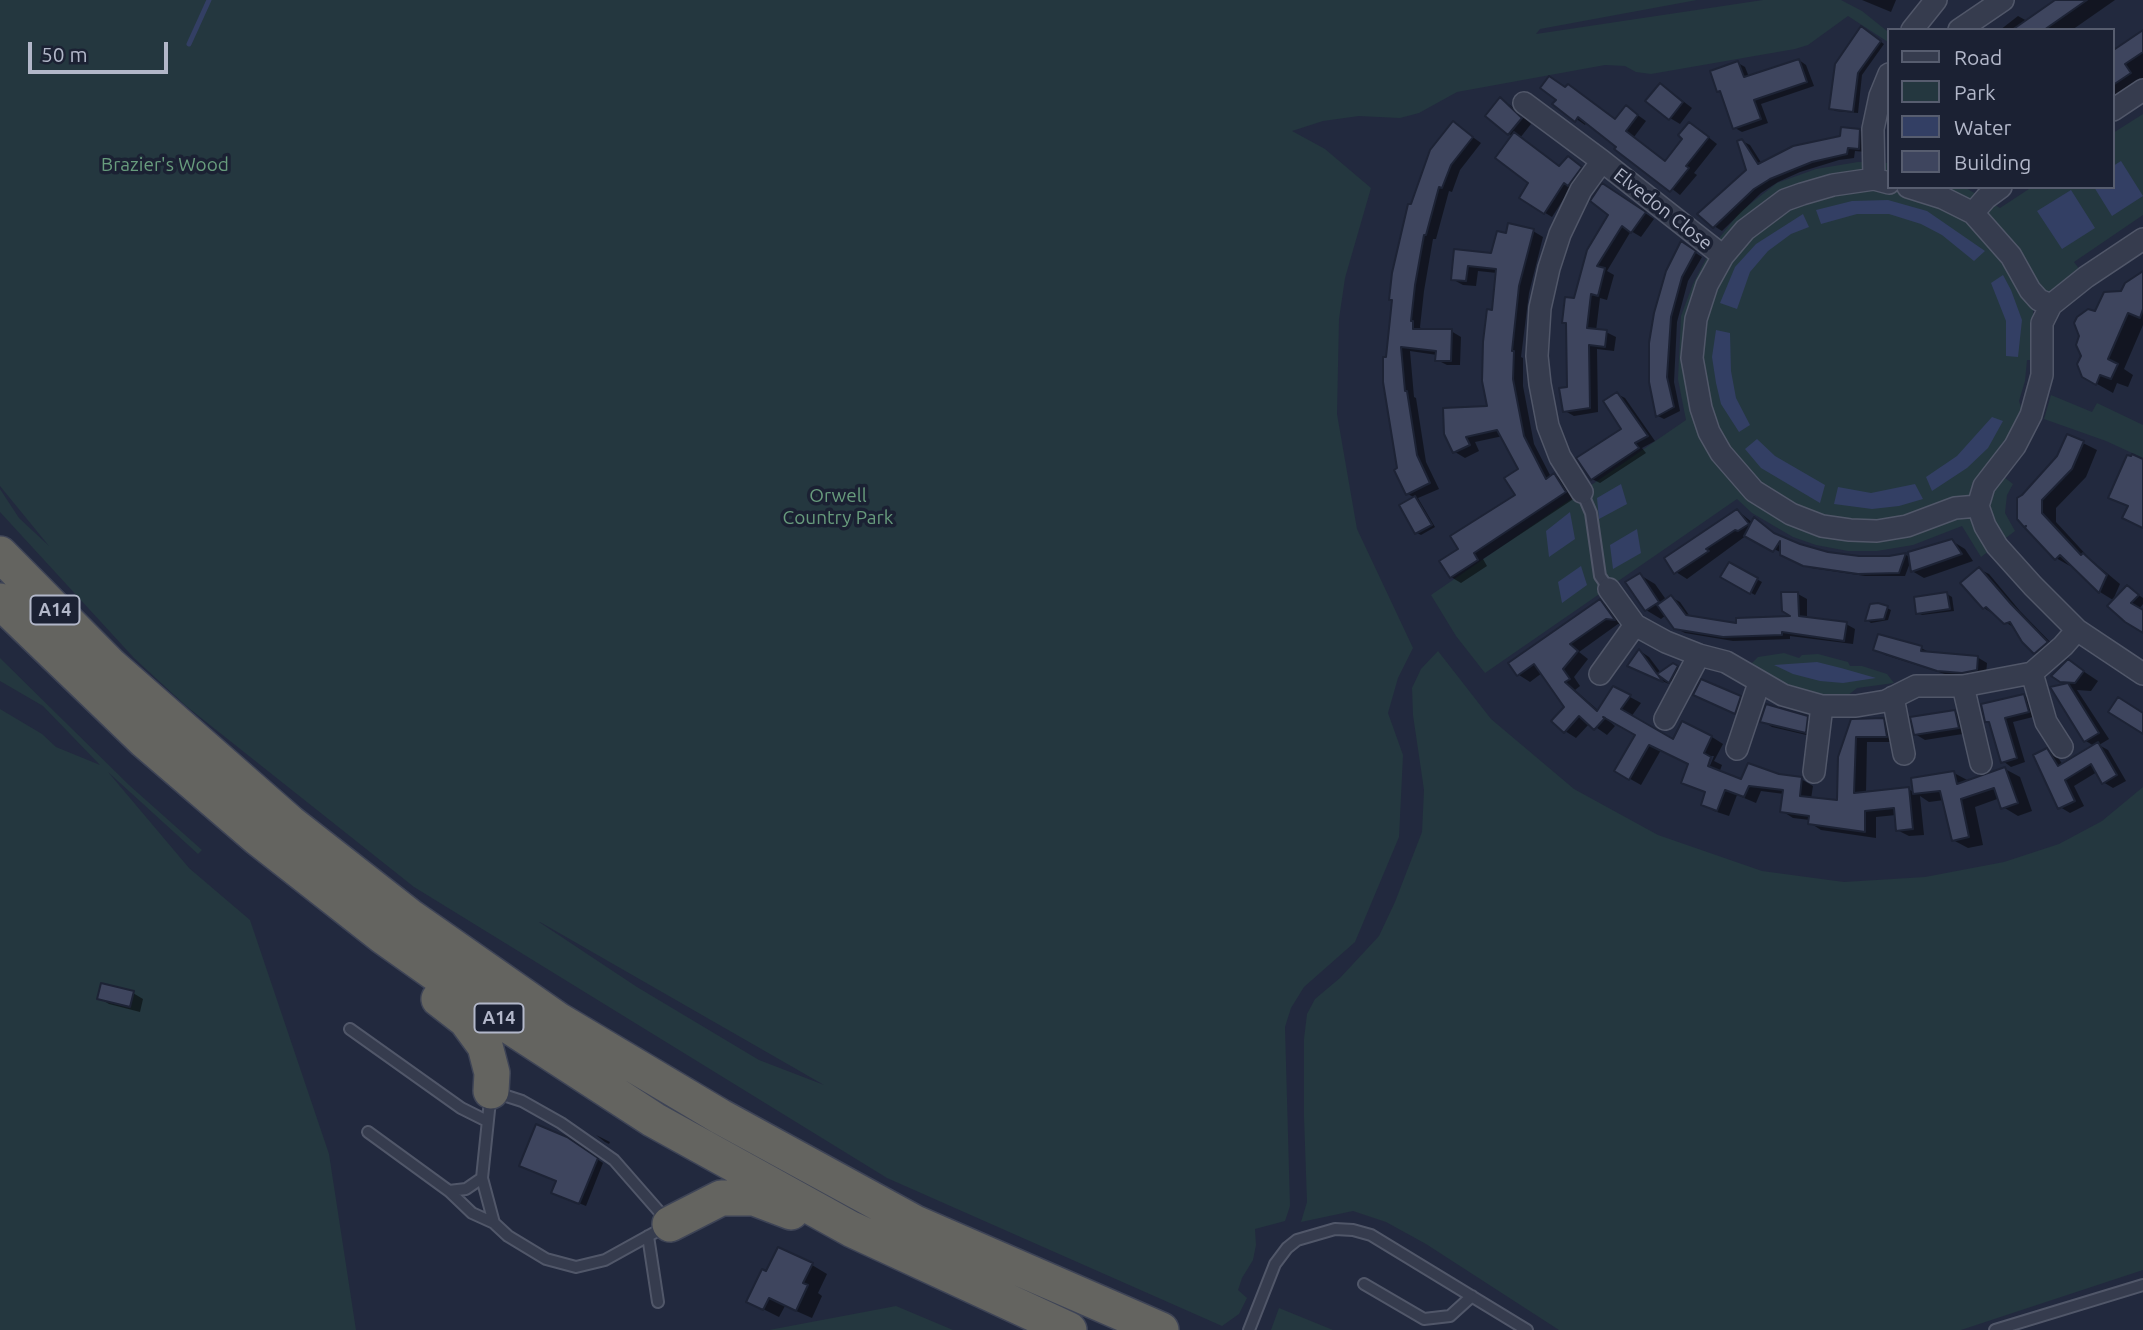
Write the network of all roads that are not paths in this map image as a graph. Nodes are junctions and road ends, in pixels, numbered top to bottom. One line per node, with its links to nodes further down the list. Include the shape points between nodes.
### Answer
1 (1936, 0): 3 (street)
2 (1993, 2): 4 (street)
3 (1914, 28)
4 (1961, 28)
5 (1888, 76): 10 (street, via 1873,129)
6 (2143, 90): 8 (street)
7 (1524, 103): 9 (street, Elvedon Close)
8 (2115, 109)
9 (1602, 161): 15 (street, Elvedon Close); 17 (street, Elvedon Close, via 1581,190 1560,234 1538,331 1540,384 1548,426 1560,457)
10 (1881, 181): 15 (street, via 1833,185 1785,200 1745,230)
11 (1914, 189): 13 (street)
12 (1998, 189): 13 (street)
13 (1973, 213): 16 (street, via 2011,256 2030,290)
14 (2143, 239): 16 (street)
15 (1723, 256): 18 (street, via 1696,319 1695,384 1709,432 1755,491 1791,514 1850,530 1907,526 1955,508)
16 (2051, 305): 18 (street, via 2042,323 2042,374 2031,415 2015,446 1984,486)
17 (1582, 492): 20 (lane, via 1591,513 1600,576)
18 (1978, 506): 23 (street, via 1997,546)
19 (0, 554): 52 (highway, A14, via 111,666 290,823 409,916 558,1020 721,1117 915,1223)
20 (1609, 589): 22 (street)
21 (0, 601): 38 (highway, A14, via 144,740)
22 (1635, 625): 24 (street); 26 (street)
23 (2077, 630): 25 (street); 27 (street)
24 (1699, 655): 28 (street, via 1726,662); 32 (street)
25 (2032, 673): 29 (street); 33 (street, via 2046,722)
26 (1600, 674)
27 (2143, 674)
28 (1759, 683): 31 (street); 34 (street)
29 (1963, 686): 30 (street, via 1916,686); 36 (street)
30 (1893, 697): 31 (street, via 1856,706); 35 (street)
31 (1822, 706): 37 (street)
32 (1665, 719)
33 (2062, 747)
34 (1737, 749)
35 (1904, 754)
36 (1981, 764)
37 (1814, 772)
38 (384, 937): 40 (highway, A14, via 428,990 466,1020 485,1046 492,1073); 45 (highway, A14, via 654,1120)
39 (350, 1029): 40 (lane, via 461,1108)
40 (489, 1106): 42 (lane); 46 (lane, via 522,1101 614,1160)
41 (368, 1132): 43 (lane)
42 (482, 1178): 43 (lane, via 466,1189); 44 (lane)
43 (449, 1191): 44 (lane, via 472,1213)
44 (494, 1223): 46 (lane, via 546,1259 576,1267 605,1260)
45 (851, 1229): 46 (highway, A14, via 754,1198 721,1198); 51 (highway, A14)
46 (659, 1230): 50 (lane)
47 (1364, 1284): 49 (lane, via 1424,1319 1450,1316)
48 (2143, 1285): 55 (lane)
49 (1472, 1296): 53 (lane, via 1371,1235 1335,1229 1306,1236 1287,1248 1275,1264); 54 (lane)
50 (659, 1302)
51 (1069, 1330)
52 (1161, 1330)
53 (1250, 1330)
54 (1527, 1330)
55 (1995, 1330)

